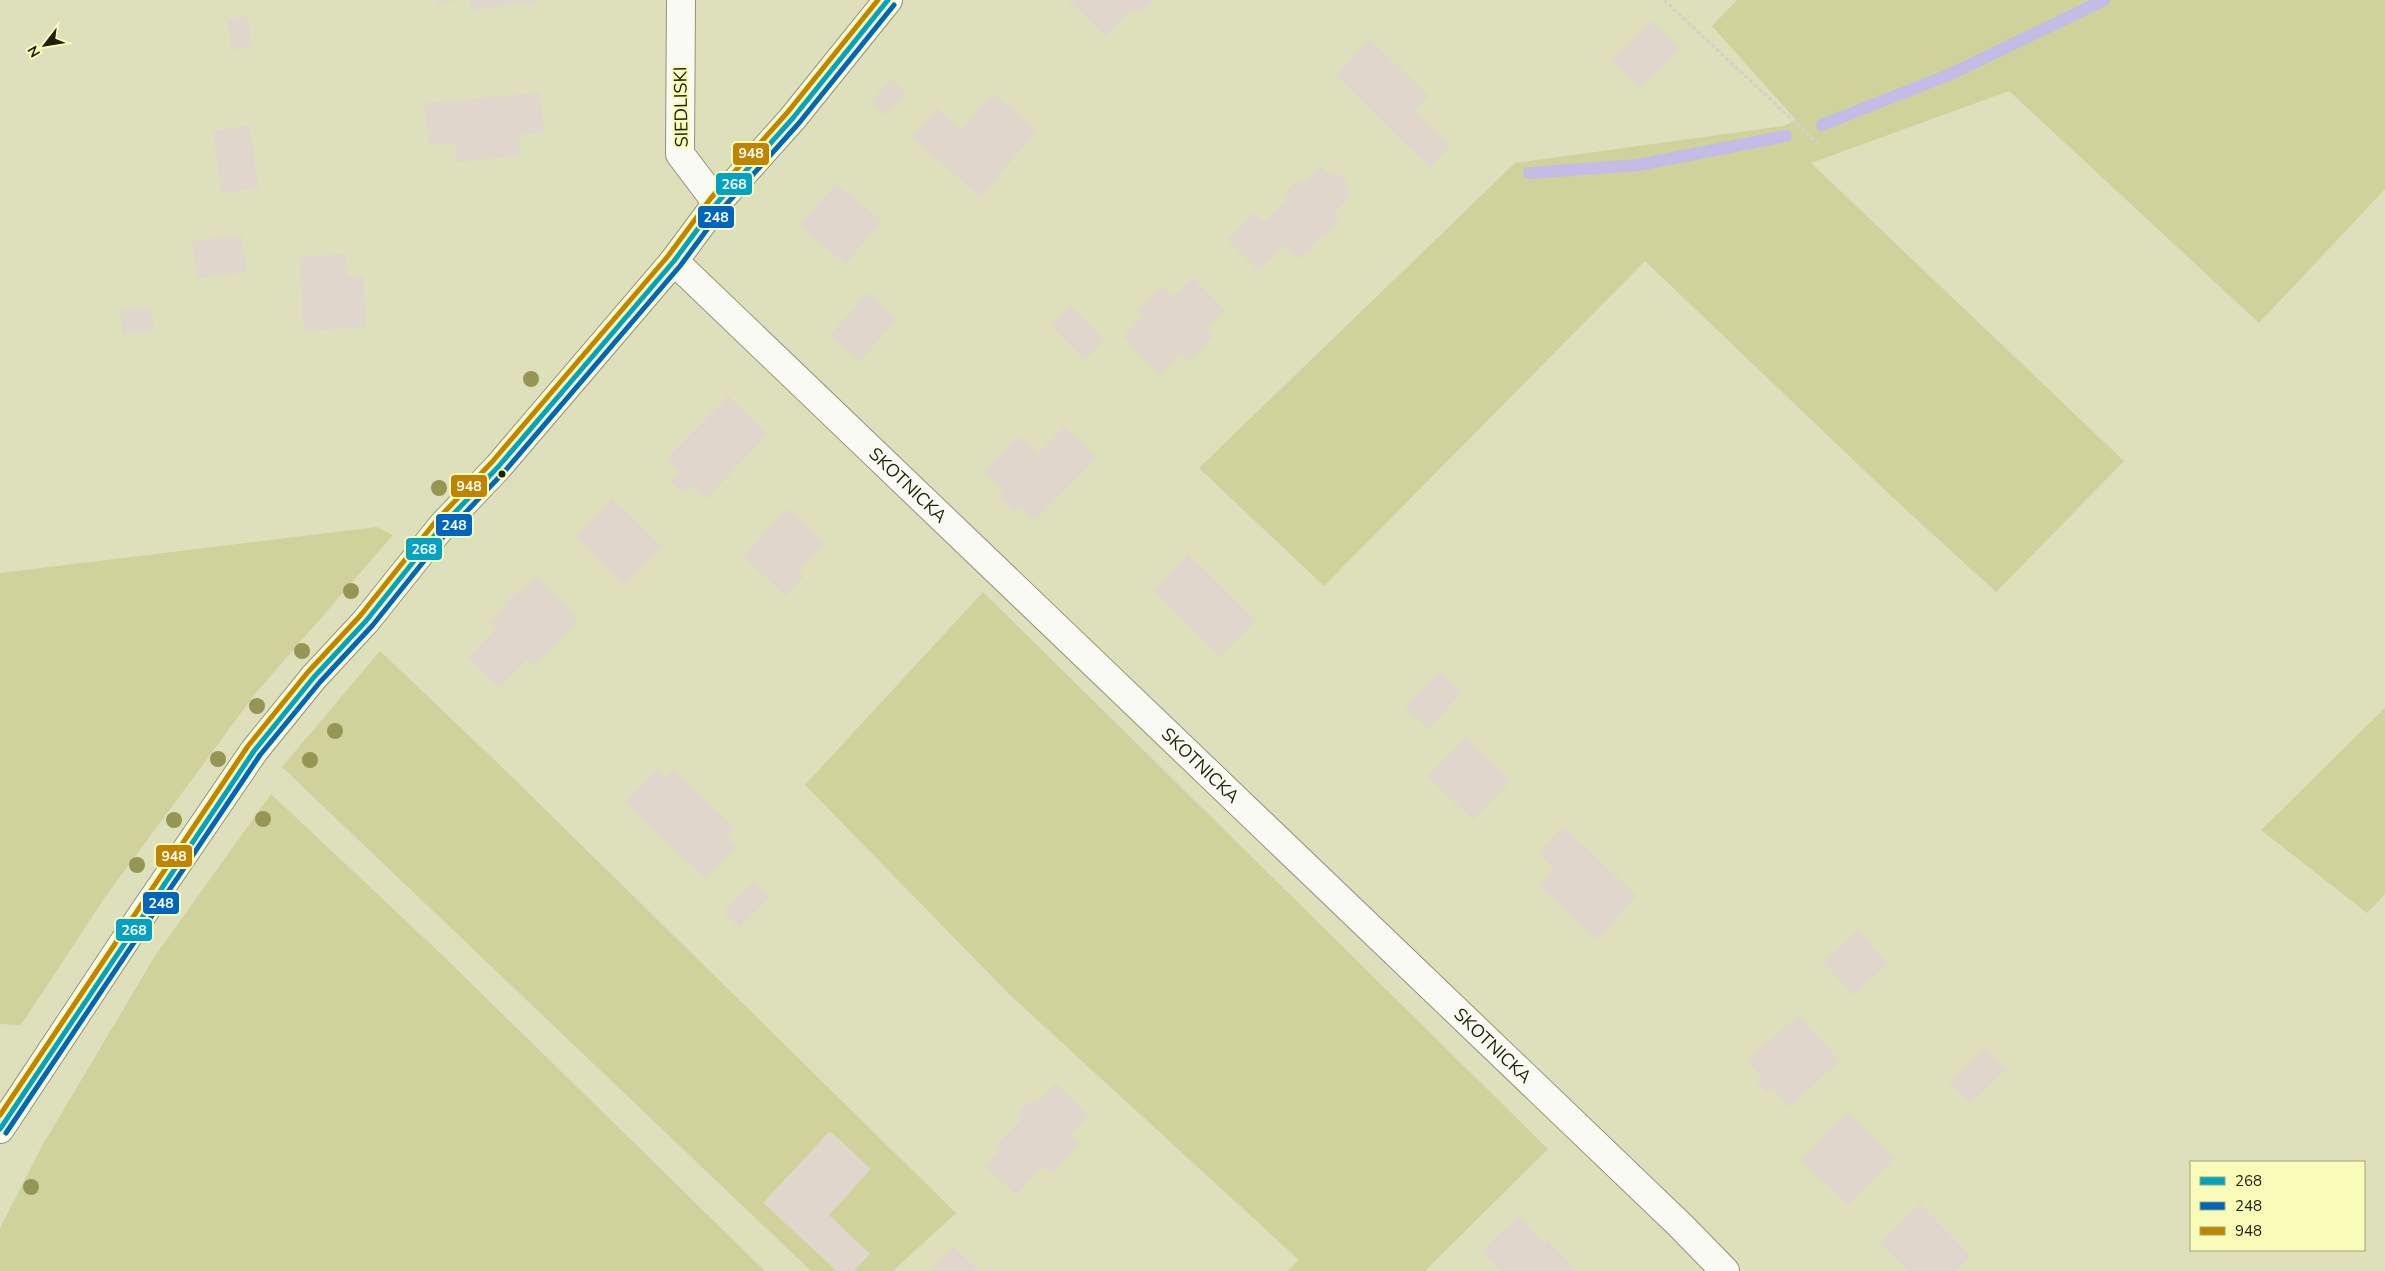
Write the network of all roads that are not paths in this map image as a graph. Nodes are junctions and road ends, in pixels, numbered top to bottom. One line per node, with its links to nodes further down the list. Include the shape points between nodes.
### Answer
1 (681, 0): 3 (street, SIEDLISKI, via 680,154)
2 (888, 0): 3 (street, via 792,118)
3 (717, 203): 4 (street)
4 (674, 262): 5 (street, via 498,467 442,526 366,621 314,676 254,751); 6 (street, SKOTNICKA)
5 (0, 1130)
6 (1725, 1271)

